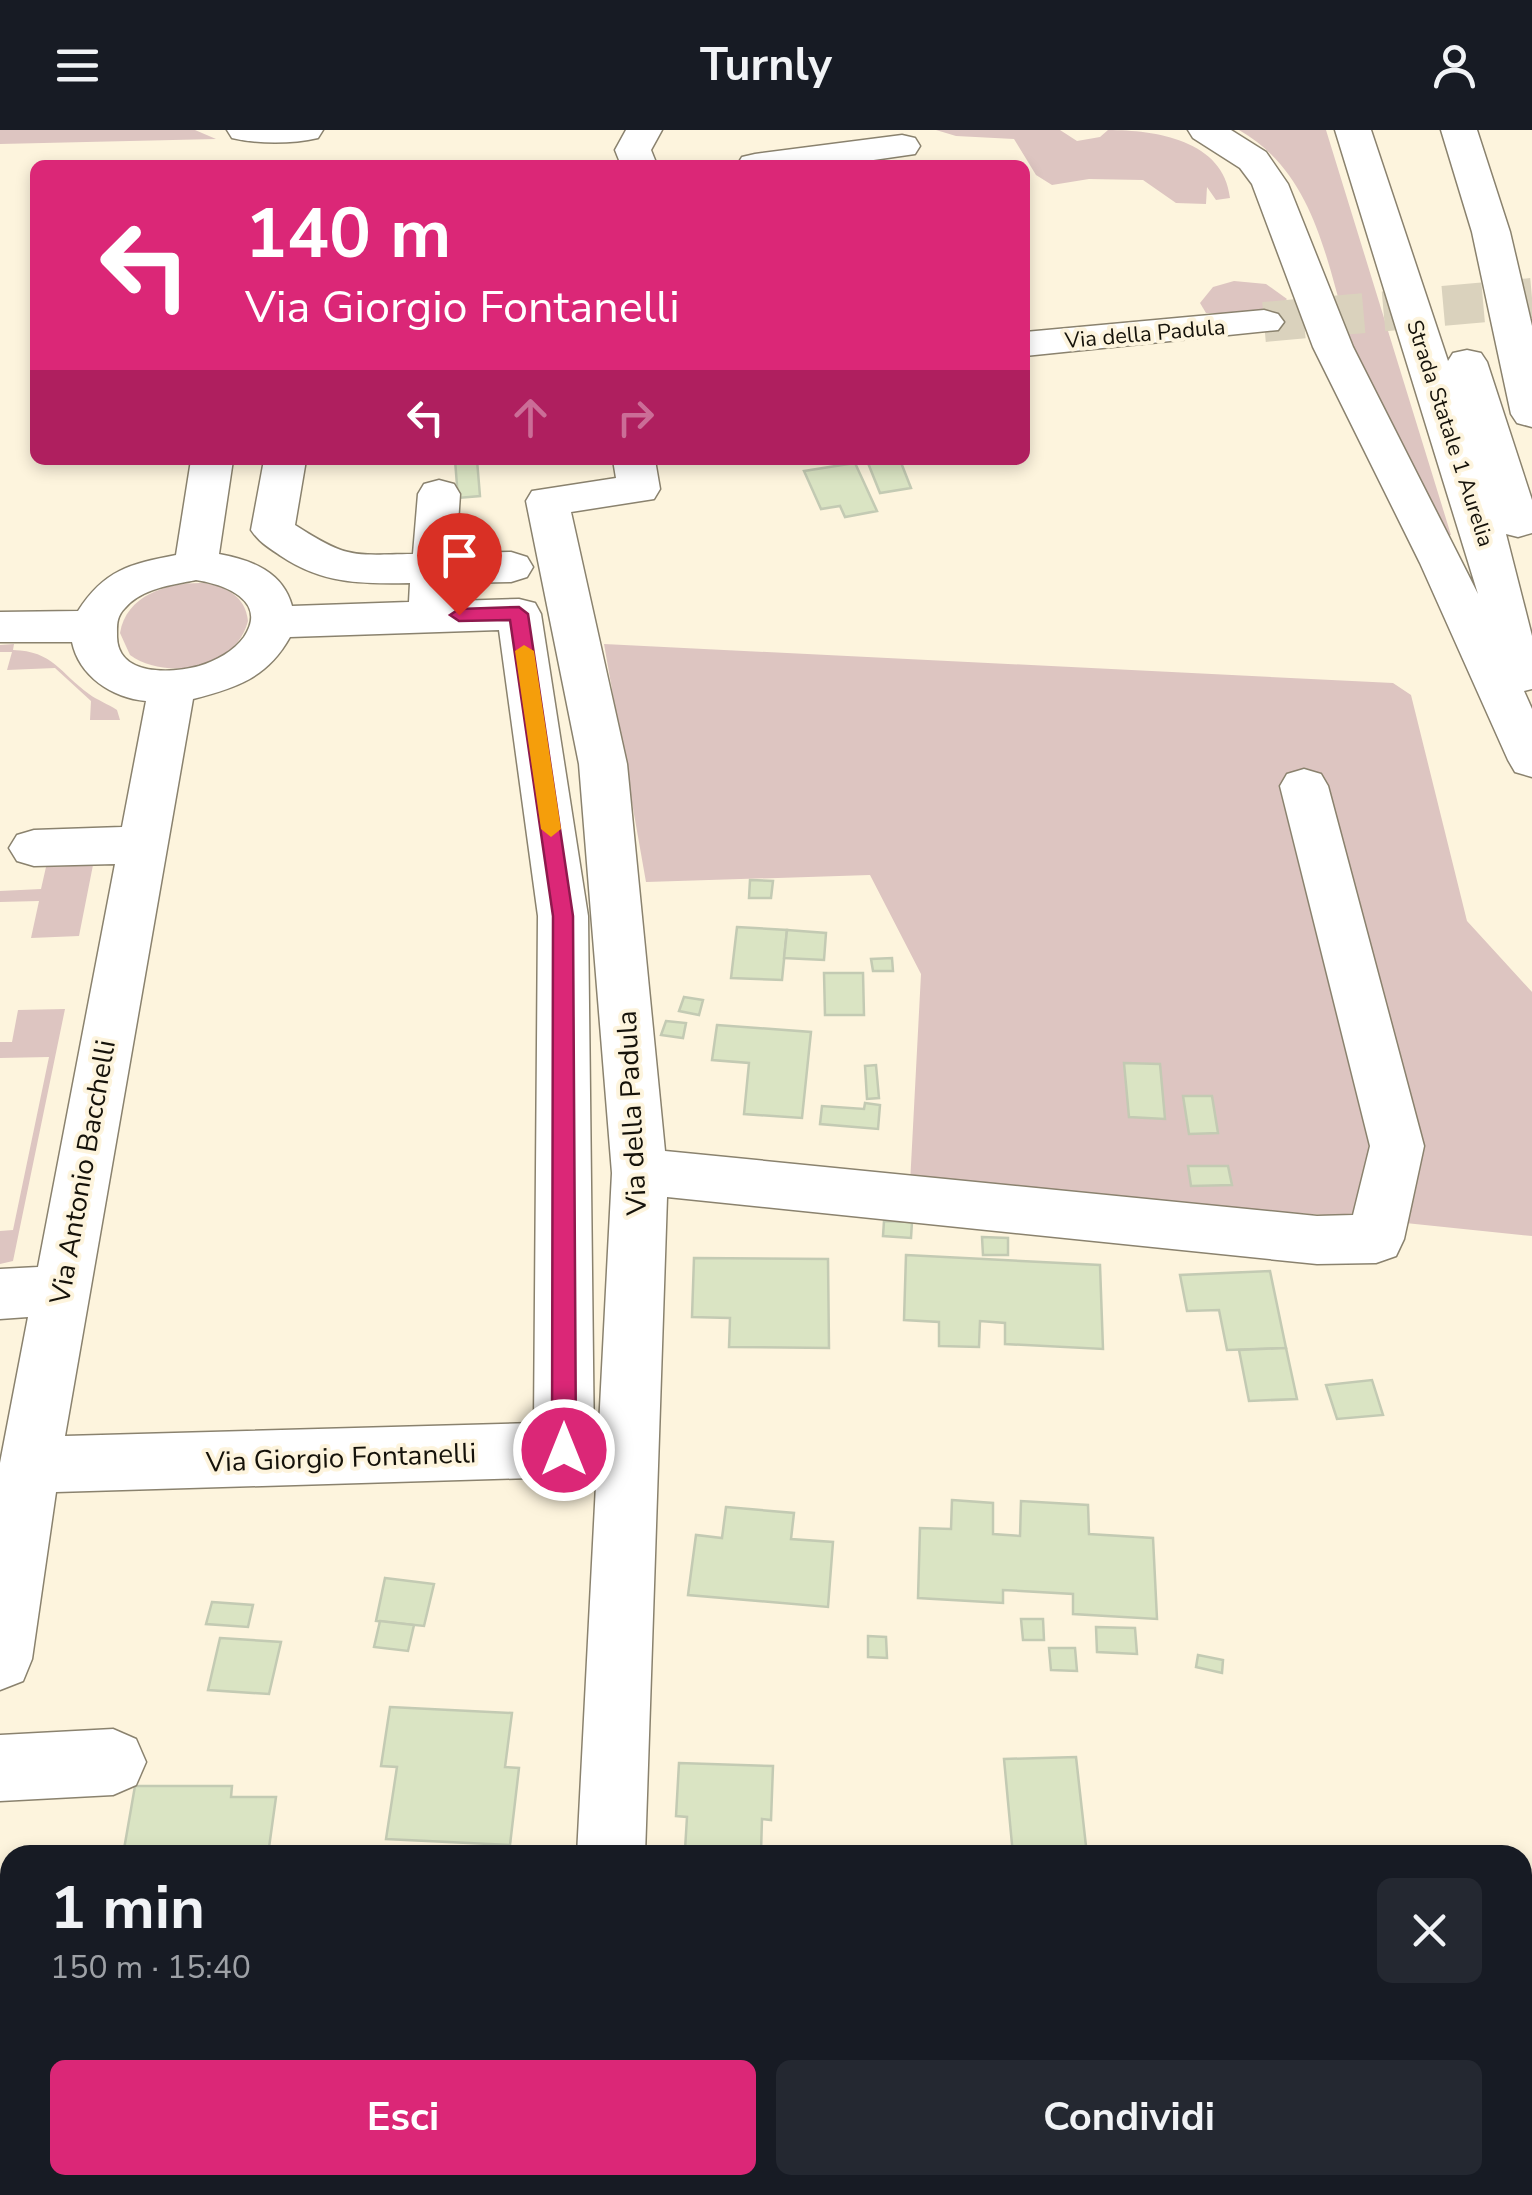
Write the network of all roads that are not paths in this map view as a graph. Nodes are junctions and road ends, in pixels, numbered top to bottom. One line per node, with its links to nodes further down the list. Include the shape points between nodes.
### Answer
1 (644, 130): 7 (main road, via 634,150)
2 (1206, 130): 25 (main road, via 1253,160 1270,184 1333,347)
3 (1353, 130): 24 (main road, Strada Statale 1 Aurelia, via 1495,568)
4 (1388, 130): 18 (main road, Strada Statale 1 Aurelia)
5 (1460, 130): 11 (main road)
6 (903, 147): 8 (main road)
7 (637, 160)
8 (796, 160)
9 (1264, 322): 10 (main road, Via della Padula)
10 (1030, 344)
11 (1532, 414)
12 (211, 465): 16 (main road)
13 (284, 465): 19 (main road, Via Giorgio Fontanelli, via 273,530 321,562)
14 (635, 465): 29 (main road, Via della Padula, via 639,489 547,501 604,764)
15 (439, 494): 19 (main road)
16 (196, 565): 20 (main road, via 238,572 259,584 271,602); 21 (main road, via 129,583 104,602)
17 (511, 568): 19 (main road, Via Giorgio Fontanelli)
18 (1532, 569)
19 (432, 592): 20 (main road, Via Giorgio Fontanelli); 32 (main road, Via Giorgio Fontanelli, via 519,614 563,916 564,1450)
20 (273, 622): 23 (main road, via 265,643 246,662 205,682)
21 (92, 626): 22 (main road); 23 (main road, via 93,649 108,669 134,682)
22 (0, 627)
23 (172, 687): 27 (main road, Via Antonio Bacchelli)
24 (1532, 741)
25 (1532, 760)
26 (1304, 786): 29 (main road, via 1397,1146 1376,1238 1317,1240)
27 (141, 845): 28 (main road); 30 (main road, Via Antonio Bacchelli)
28 (34, 848)
29 (640, 1173): 37 (main road, Via della Padula, via 642,1436)
30 (61, 1291): 31 (main road); 32 (main road, Via Antonio Bacchelli)
31 (0, 1294)
32 (30, 1465): 33 (main road, Via Antonio Bacchelli)
33 (10, 1528): 34 (main road, Via Antonio Bacchelli)
34 (0, 1659)
35 (113, 1762): 36 (main road)
36 (0, 1768)
37 (612, 1845)

